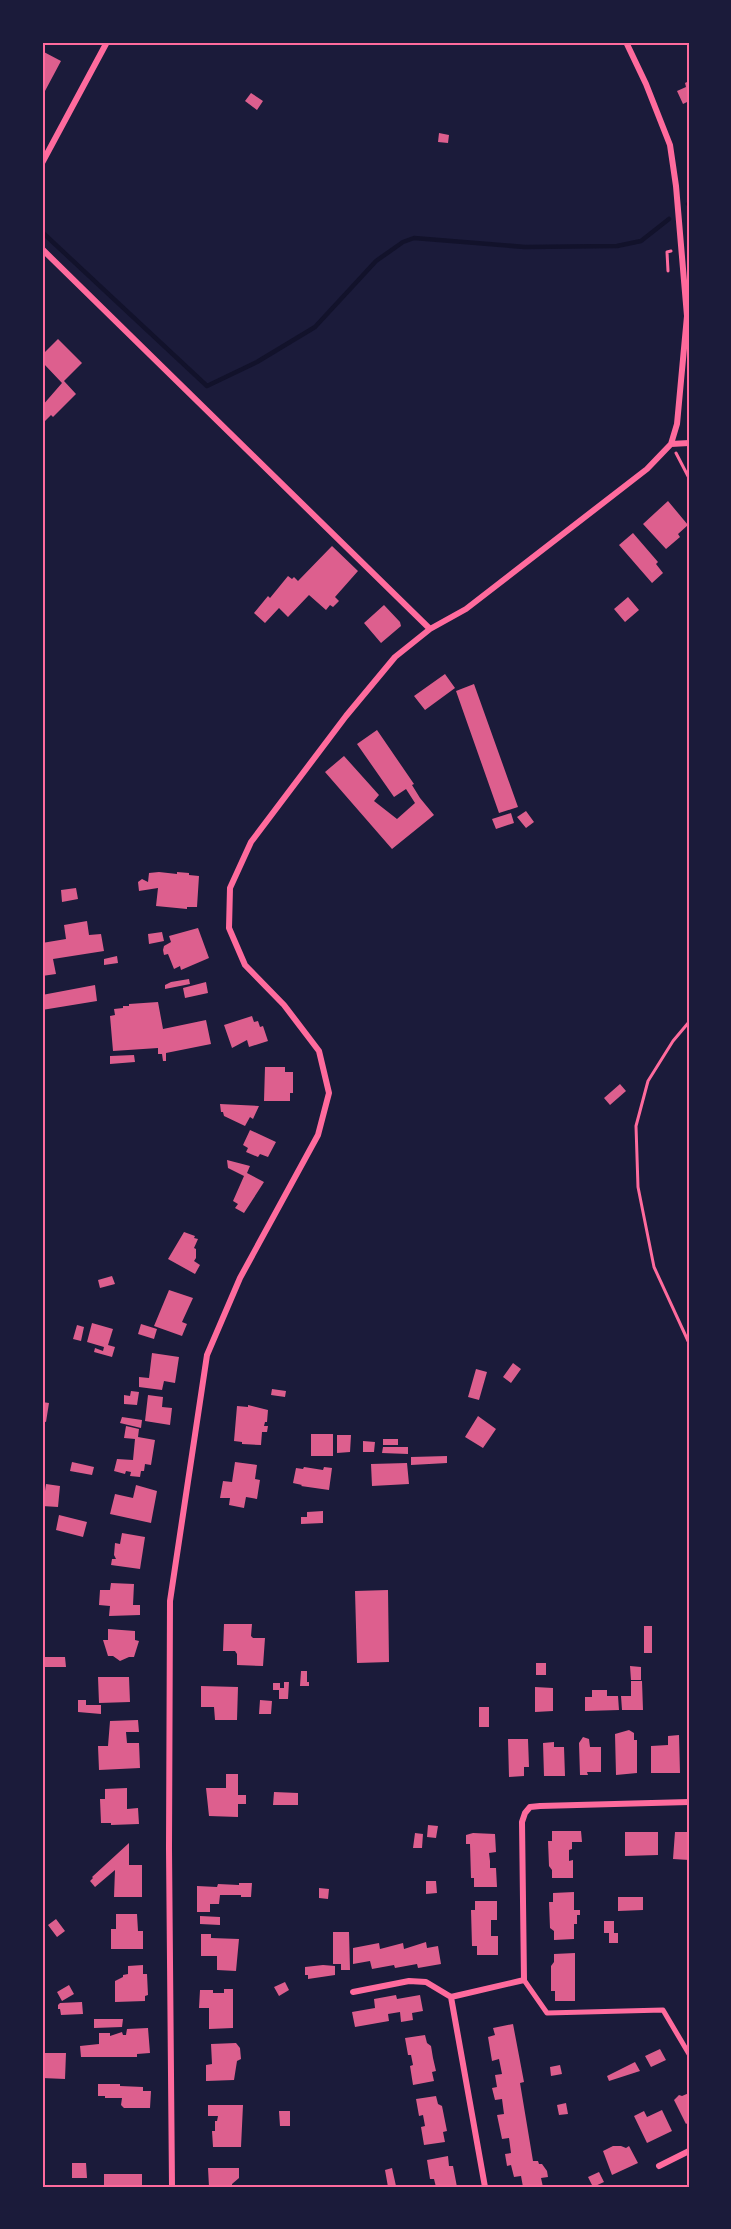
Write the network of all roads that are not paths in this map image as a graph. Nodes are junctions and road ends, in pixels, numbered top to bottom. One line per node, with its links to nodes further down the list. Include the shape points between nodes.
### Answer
1 (107, 42): 3 (street)
2 (626, 42): 6 (street, via 670,145 676,186 687,316 678,417)
3 (42, 163)
4 (42, 249): 7 (street)
5 (689, 443): 6 (street)
6 (671, 444): 7 (street, via 648,469 466,609)
7 (430, 629): 15 (street, via 394,657 346,716 251,842 230,888 229,928 244,965 284,1005 320,1051 329,1093 318,1135 240,1278 207,1355 173,1577 169,1720)
8 (689, 1802): 9 (street, via 530,1807 522,1822)
9 (524, 1980): 11 (street); 12 (street, via 547,2013 663,2010)
10 (353, 1992): 11 (street, via 409,1981 426,1982)
11 (451, 1997): 16 (street)
12 (689, 2054)
13 (689, 2151): 14 (street)
14 (659, 2166)
15 (172, 2187)
16 (485, 2187)

